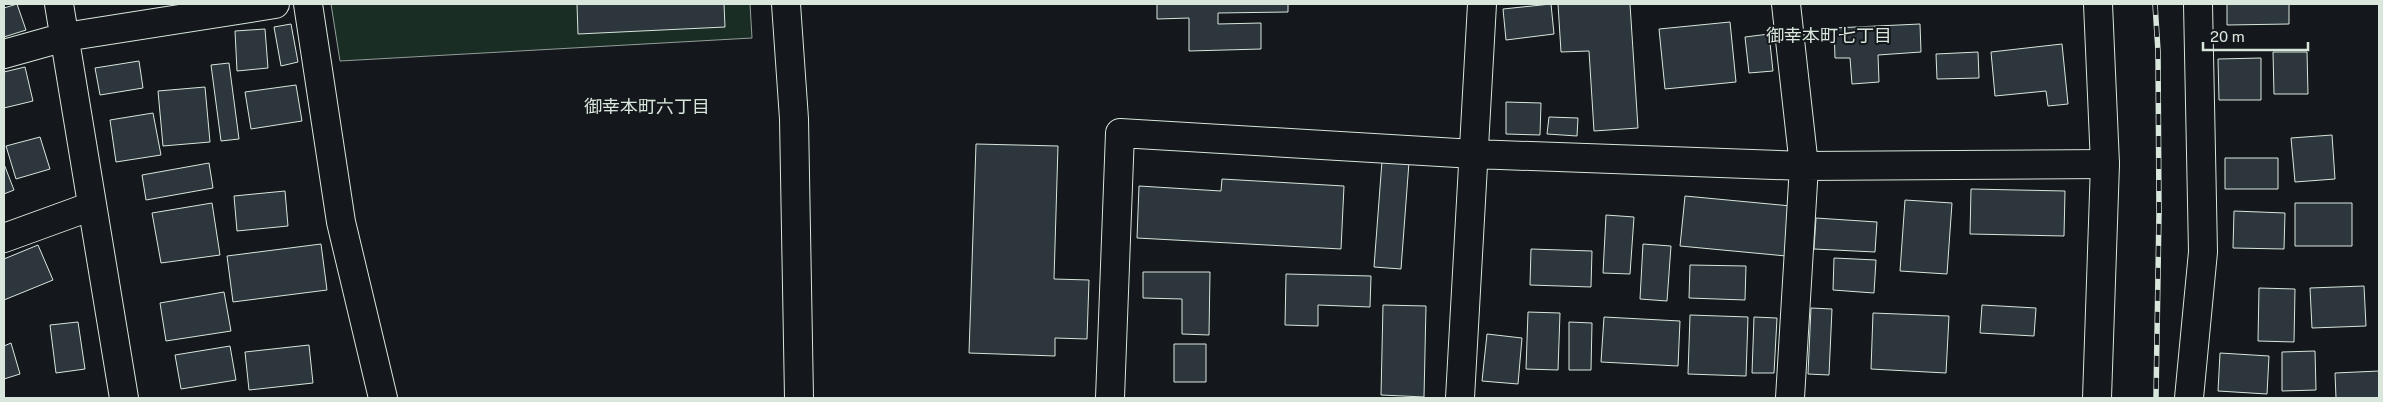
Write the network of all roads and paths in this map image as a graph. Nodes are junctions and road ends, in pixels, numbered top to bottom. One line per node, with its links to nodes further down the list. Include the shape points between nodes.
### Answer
1 (60, 4): 9 (street)
2 (275, 4): 9 (street)
3 (308, 4): 17 (street, via 341,222)
4 (786, 4): 18 (street, via 794,119)
5 (1482, 4): 11 (street)
6 (1786, 4): 13 (street)
7 (2098, 4): 12 (street)
8 (2198, 4): 23 (street, via 2203,252)
9 (65, 37): 10 (street); 14 (street)
10 (4, 54)
11 (1474, 154): 13 (street); 19 (street, via 1120,133); 20 (street)
12 (2105, 164): 13 (street); 22 (street)
13 (1804, 166): 21 (street)
14 (92, 206): 15 (street); 16 (street)
15 (4, 238)
16 (124, 398)
17 (383, 398)
18 (799, 398)
19 (1110, 398)
20 (1460, 398)
21 (1790, 398)
22 (2097, 398)
23 (2189, 398)

